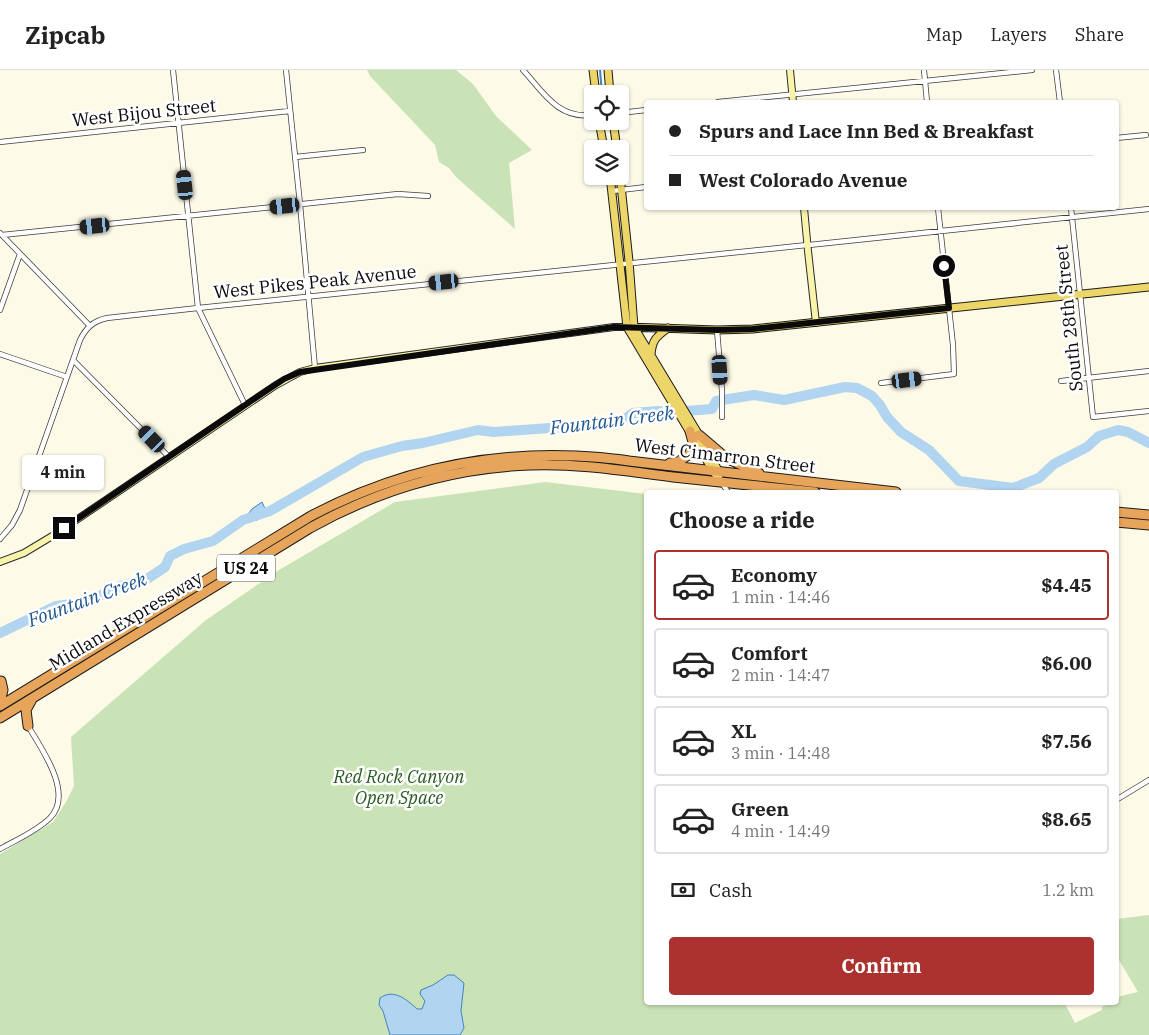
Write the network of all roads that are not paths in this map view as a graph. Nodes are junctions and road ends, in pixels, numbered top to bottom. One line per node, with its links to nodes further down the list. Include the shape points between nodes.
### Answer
1 (172, 70): 22 (street)
2 (286, 70): 19 (street)
3 (523, 70): 21 (street, via 563,111)
4 (593, 70): 11 (main road)
5 (608, 70): 12 (main road)
6 (790, 70): 13 (main road)
7 (924, 70): 10 (street)
8 (1032, 70): 10 (street)
9 (1056, 70): 17 (street)
10 (925, 81): 13 (street); 16 (street)
11 (595, 85)
12 (609, 85)
13 (793, 94): 14 (street); 15 (main road)
14 (737, 100)
15 (793, 100)
16 (927, 100)
17 (1060, 100)
18 (644, 110): 20 (street)
19 (290, 111): 22 (street, West Bijou Street); 27 (street)
20 (629, 112)
21 (584, 116)
22 (178, 124): 25 (street, West Bijou Street); 39 (street)
23 (1146, 135): 24 (street)
24 (1119, 138)
25 (0, 142)
26 (363, 150): 27 (street)
27 (295, 157): 34 (street)
28 (611, 185): 32 (main road)
29 (621, 185): 31 (main road)
30 (644, 187): 31 (street)
31 (621, 190): 32 (street); 45 (main road)
32 (612, 191): 46 (main road)
33 (428, 196): 34 (street, via 398,194)
34 (300, 204): 39 (street); 49 (street)
35 (1149, 209): 40 (street, West Pikes Peak Avenue)
36 (804, 210): 43 (main road)
37 (938, 210): 41 (street)
38 (1071, 210): 40 (street, South 28th Street)
39 (188, 216): 42 (street); 50 (street)
40 (1072, 217): 41 (street, West Pikes Peak Avenue); 48 (street, South 28th Street)
41 (940, 231): 43 (street, West Pikes Peak Avenue); 51 (street)
42 (1, 234): 44 (street)
43 (808, 248): 45 (street, West Pikes Peak Avenue); 53 (main road)
44 (20, 254): 52 (street); 54 (street)
45 (630, 263): 46 (street, West Pikes Peak Avenue); 55 (main road)
46 (620, 264): 49 (street, West Pikes Peak Avenue); 55 (main road)
47 (1149, 287): 48 (main road)
48 (1080, 294): 51 (main road); 64 (street, South 28th Street)
49 (309, 297): 50 (street, West Pikes Peak Avenue); 61 (street)
50 (198, 308): 54 (street, West Pikes Peak Avenue, via 107,318); 68 (street)
51 (949, 308): 53 (main road); 66 (street, via 954,374)
52 (0, 310)
53 (816, 323): 57 (main road)
54 (90, 326): 60 (street)
55 (630, 327): 56 (main road); 59 (main road); 61 (main road); 67 (main road)
56 (668, 328): 57 (main road); 59 (main road, via 656,337)
57 (717, 330): 70 (street)
58 (0, 354): 63 (street)
59 (651, 356): 67 (main road)
60 (73, 360): 63 (street); 73 (street)
61 (315, 368): 68 (main road, via 284,379)
62 (1149, 371): 64 (street)
63 (67, 377): 88 (street, via 20,510)
64 (1088, 378): 65 (street); 69 (street, South 28th Street, via 1093,417)
65 (1061, 381)
66 (881, 383)
67 (675, 402): 71 (main road)
68 (245, 405): 73 (main road)
69 (1149, 411)
70 (722, 417)
71 (688, 424): 72 (main road); 75 (highway, via 694,442 690,454 678,462); 77 (main road)
72 (699, 435): 77 (main road); 78 (highway, via 731,461)
73 (169, 457): 89 (main road, via 54,535 24,553)
74 (490, 458): 75 (highway, West Cimarron Street / US 24, via 559,455); 91 (highway, Midland Expressway / US 24, via 409,475 360,492 327,508)
75 (629, 461): 77 (highway, West Cimarron Street / US 24)
76 (492, 468): 77 (highway, West Cimarron Street / US 24, via 566,465); 93 (highway, Midland Expressway / US 24, via 414,483 338,513)
77 (718, 475): 78 (highway, West Cimarron Street / US 24); 79 (highway, West Cimarron Street / US 24); 80 (street)
78 (776, 478): 83 (highway, West Cimarron Street / US 24)
79 (764, 486): 81 (highway); 82 (highway, West Cimarron Street / US 24)
80 (727, 490)
81 (748, 490)
82 (798, 490)
83 (879, 490)
84 (1119, 512): 85 (highway)
85 (1149, 515)
86 (1119, 522): 87 (highway)
87 (1149, 525)
88 (0, 539)
89 (0, 562)
90 (1, 680): 92 (highway); 94 (highway)
91 (27, 690): 92 (highway, Midland Expressway / US 24); 96 (highway)
92 (13, 697): 95 (highway, Midland Expressway / US 24); 97 (highway)
93 (33, 698): 96 (highway, Midland Expressway / US 24); 98 (highway, via 26,710)
94 (0, 702)
95 (0, 706)
96 (14, 709): 97 (highway, Midland Expressway / US 24); 98 (highway)
97 (0, 717)
98 (28, 726): 101 (street, via 55,776 58,805 44,823)
99 (1149, 780): 100 (street)
100 (1119, 798)
101 (0, 849)

